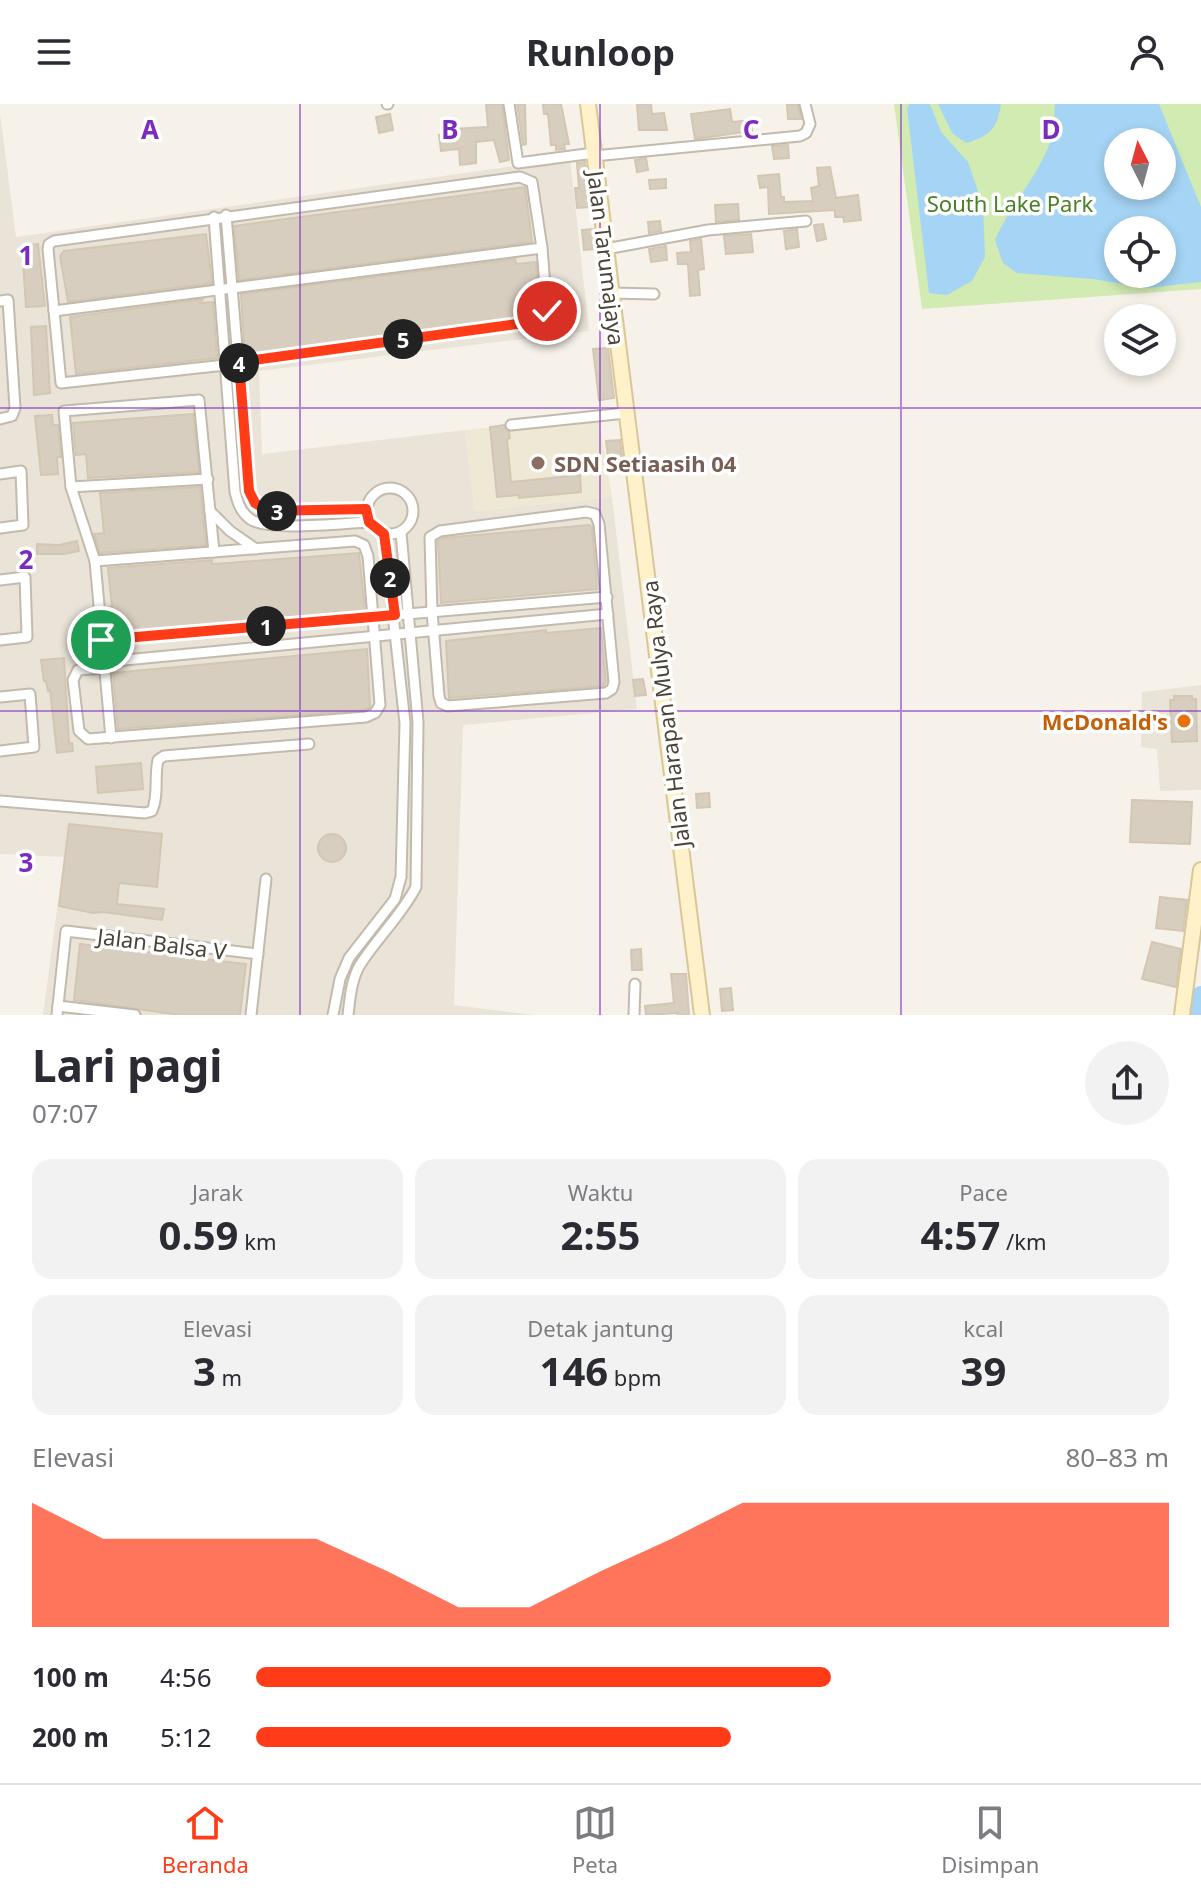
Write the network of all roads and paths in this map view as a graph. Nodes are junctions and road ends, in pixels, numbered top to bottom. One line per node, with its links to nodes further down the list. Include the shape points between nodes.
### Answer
1 (509, 104): 4 (street, via 518,163)
2 (588, 104): 4 (street, Jalan Tarumajaya)
3 (805, 104): 4 (street, via 810,124 800,136)
4 (598, 155): 9 (street, Jalan Tarumajaya)
5 (226, 215): 6 (street); 8 (street, via 520,177 532,182); 10 (street)
6 (214, 217): 11 (street); 15 (street, via 54,241 48,249)
7 (806, 221): 9 (street, via 708,230)
8 (542, 248): 10 (street); 18 (street, via 547,311 539,321)
9 (608, 248): 12 (street, Jalan Tarumajaya)
10 (232, 288): 11 (street); 18 (street)
11 (219, 290): 15 (street); 19 (street)
12 (617, 293): 13 (street); 20 (street, Jalan Tarumajaya)
13 (654, 294)
14 (4, 300): 16 (street)
15 (54, 311): 19 (street, via 61,383)
16 (12, 359): 17 (street); 21 (street, via 15,408)
17 (0, 360)
18 (239, 362): 19 (street); 26 (street, via 249,491 255,503 268,511)
19 (225, 365): 28 (street, via 239,509 252,521 270,526)
20 (626, 413): 22 (street); 66 (street, Jalan Harapan Mulya Raya)
21 (3, 419)
22 (511, 425)
23 (0, 474): 29 (street, via 21,471 23,525)
24 (208, 479): 25 (street); 25 (street, via 197,399 64,411); 27 (street)
25 (71, 487): 34 (street)
26 (366, 509): 28 (street); 30 (street, via 373,494 388,487 404,491 413,513)
27 (210, 511): 32 (street); 33 (street)
28 (369, 522): 31 (street)
29 (0, 528)
30 (401, 533): 31 (street); 38 (street)
31 (384, 534): 40 (street)
32 (256, 549): 33 (street); 41 (street, via 355,541 364,545)
33 (214, 552): 34 (street)
34 (95, 561): 47 (street)
35 (0, 580): 46 (street, via 25,577 27,637)
36 (607, 597): 37 (street); 37 (street, via 599,524 595,514 586,512 440,531 430,537); 39 (street)
37 (432, 612): 38 (street); 42 (street)
38 (410, 614): 40 (street); 43 (street)
39 (608, 614): 42 (street); 42 (street, via 614,682 606,693 448,706 439,696)
40 (395, 615): 41 (street); 44 (street)
41 (373, 617): 45 (street); 47 (street)
42 (433, 630): 43 (street)
43 (411, 632): 44 (street); 50 (street)
44 (396, 633): 45 (street); 51 (street)
45 (374, 635): 48 (street); 52 (street, via 380,705 366,717)
46 (0, 640)
47 (101, 640): 48 (street)
48 (104, 665): 52 (street); 52 (street, via 78,670 73,680 82,736)
49 (0, 697): 54 (street, via 30,694 34,747)
50 (418, 722): 51 (street); 64 (street, via 416,887 358,967)
51 (405, 723): 63 (street, via 401,877 395,899 349,958)
52 (111, 738)
53 (309, 744): 55 (street, via 164,756 158,760 155,803 145,813)
54 (0, 751)
55 (0, 801)
56 (1201, 870): 67 (street)
57 (266, 879): 58 (street)
58 (258, 954): 60 (street, Jalan Balsa V, via 66,931); 62 (street)
59 (635, 984): 65 (street)
60 (57, 1011): 61 (street)
61 (135, 1015)
62 (251, 1015)
63 (333, 1015)
64 (348, 1015)
65 (634, 1015)
66 (702, 1015)
67 (1182, 1015)

